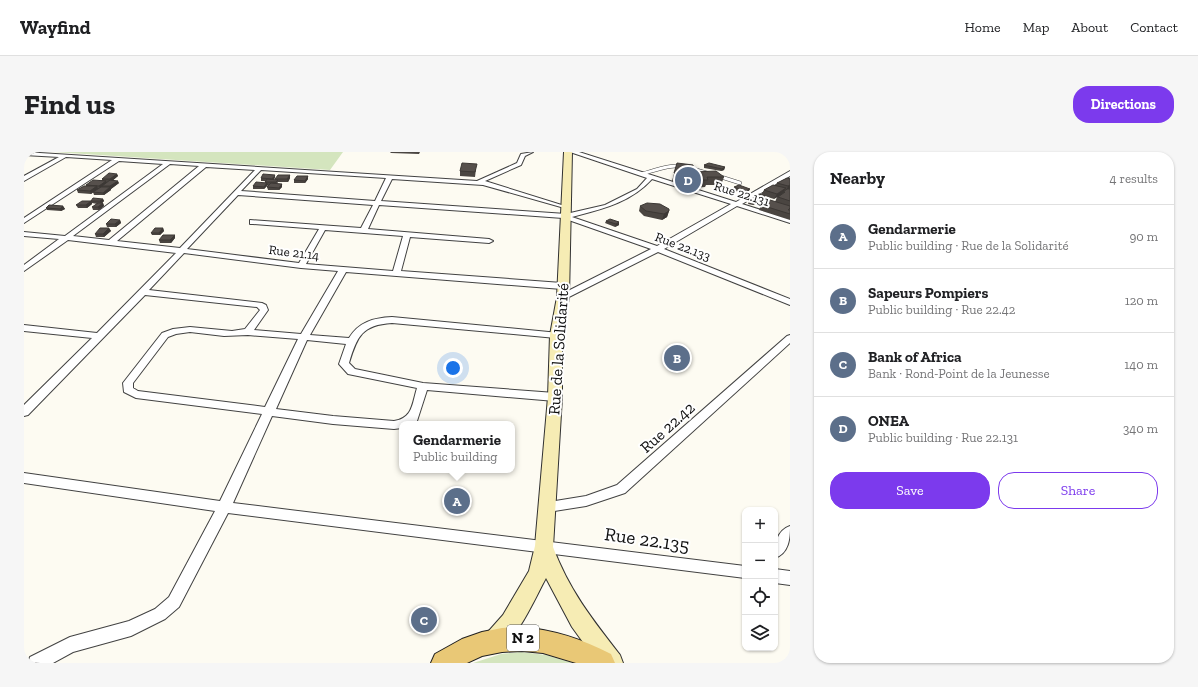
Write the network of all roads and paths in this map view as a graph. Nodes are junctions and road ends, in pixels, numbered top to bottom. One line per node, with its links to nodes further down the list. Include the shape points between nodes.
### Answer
1 (530, 152): 6 (street)
2 (568, 152): 23 (street, Rue de la Solidarité)
3 (573, 152): 12 (street, Rue 22.131)
4 (25, 153): 5 (street)
5 (54, 154): 7 (street)
6 (523, 154): 18 (street, via 519,164)
7 (63, 156): 8 (street); 14 (street)
8 (117, 160): 9 (street); 24 (street)
9 (168, 163): 10 (street); 31 (street)
10 (203, 166): 11 (street); 33 (street)
11 (259, 169): 16 (street); 20 (street)
12 (642, 174): 15 (street, Rue 22.131); 19 (lane, via 671,165 680,165)
13 (790, 174): 22 (street)
14 (27, 175): 17 (street)
15 (651, 177): 22 (street, Rue 22.131); 23 (street, via 638,190 607,206)
16 (389, 178): 18 (street); 21 (street)
17 (24, 179)
18 (479, 182): 23 (street)
19 (740, 183)
20 (236, 193): 21 (street); 35 (street)
21 (377, 202): 23 (street); 28 (street)
22 (736, 204): 25 (street, Rue 22.131); 34 (street)
23 (566, 212): 34 (street, Rue 22.133); 40 (street, Rue de la Solidarité)
24 (24, 221)
25 (790, 221)
26 (253, 222): 27 (street)
27 (323, 228): 28 (street); 36 (street)
28 (363, 231): 30 (street)
29 (24, 234): 31 (street, Rue 21.14)
30 (407, 234): 32 (street); 39 (street)
31 (67, 238): 33 (street, Rue 21.14); 37 (street)
32 (489, 241)
33 (111, 242): 35 (street, Rue 21.14)
34 (658, 249): 40 (street); 42 (street, Rue 22.133)
35 (180, 251): 36 (street, Rue 21.14); 41 (street)
36 (301, 266): 38 (street, Rue 21.14)
37 (24, 270)
38 (343, 270): 39 (street, Rue 21.14); 47 (street)
39 (396, 273): 40 (street, Rue 21.14)
40 (562, 291): 45 (street, Rue de la Solidarité)
41 (143, 292): 44 (street, via 259,305 264,310); 46 (street)
42 (790, 302)
43 (24, 328): 46 (street)
44 (248, 332): 47 (street); 52 (street, via 232,334 185,329 172,331 165,335 128,383 128,390 136,394)
45 (556, 335): 49 (street, via 383,320 367,323); 51 (street, Rue de la Solidarité)
46 (100, 336): 53 (street)
47 (303, 338): 49 (street); 52 (street)
48 (790, 338): 58 (street, Rue 22.42, via 621,489 586,501)
49 (350, 341): 50 (street, via 344,364 352,372)
50 (423, 386): 51 (street); 54 (street, via 413,418)
51 (555, 397): 58 (street, Rue de la Solidarité)
52 (268, 410): 55 (street, via 340,420); 57 (street)
53 (24, 412)
54 (409, 421)
55 (399, 424)
56 (24, 478): 57 (street, Rue 22.135)
57 (224, 507): 60 (street, Rue 22.135); 66 (street, via 174,602 160,614 131,628 70,645)
58 (548, 507): 60 (street, Rue de la Solidarité)
59 (790, 532): 61 (street)
60 (544, 546): 62 (street, Rue 22.135); 65 (street, Rue de la Solidarité, via 538,573 510,622); 69 (street, Rue de la Solidarité, via 553,573 579,620)
61 (778, 548)
62 (742, 572)
63 (778, 576): 64 (street)
64 (790, 578)
65 (495, 641): 67 (main road, N 2, via 464,651); 68 (main road, N 2, via 523,638 551,642)
66 (36, 663)
67 (444, 663)
68 (602, 663)
69 (612, 663)

